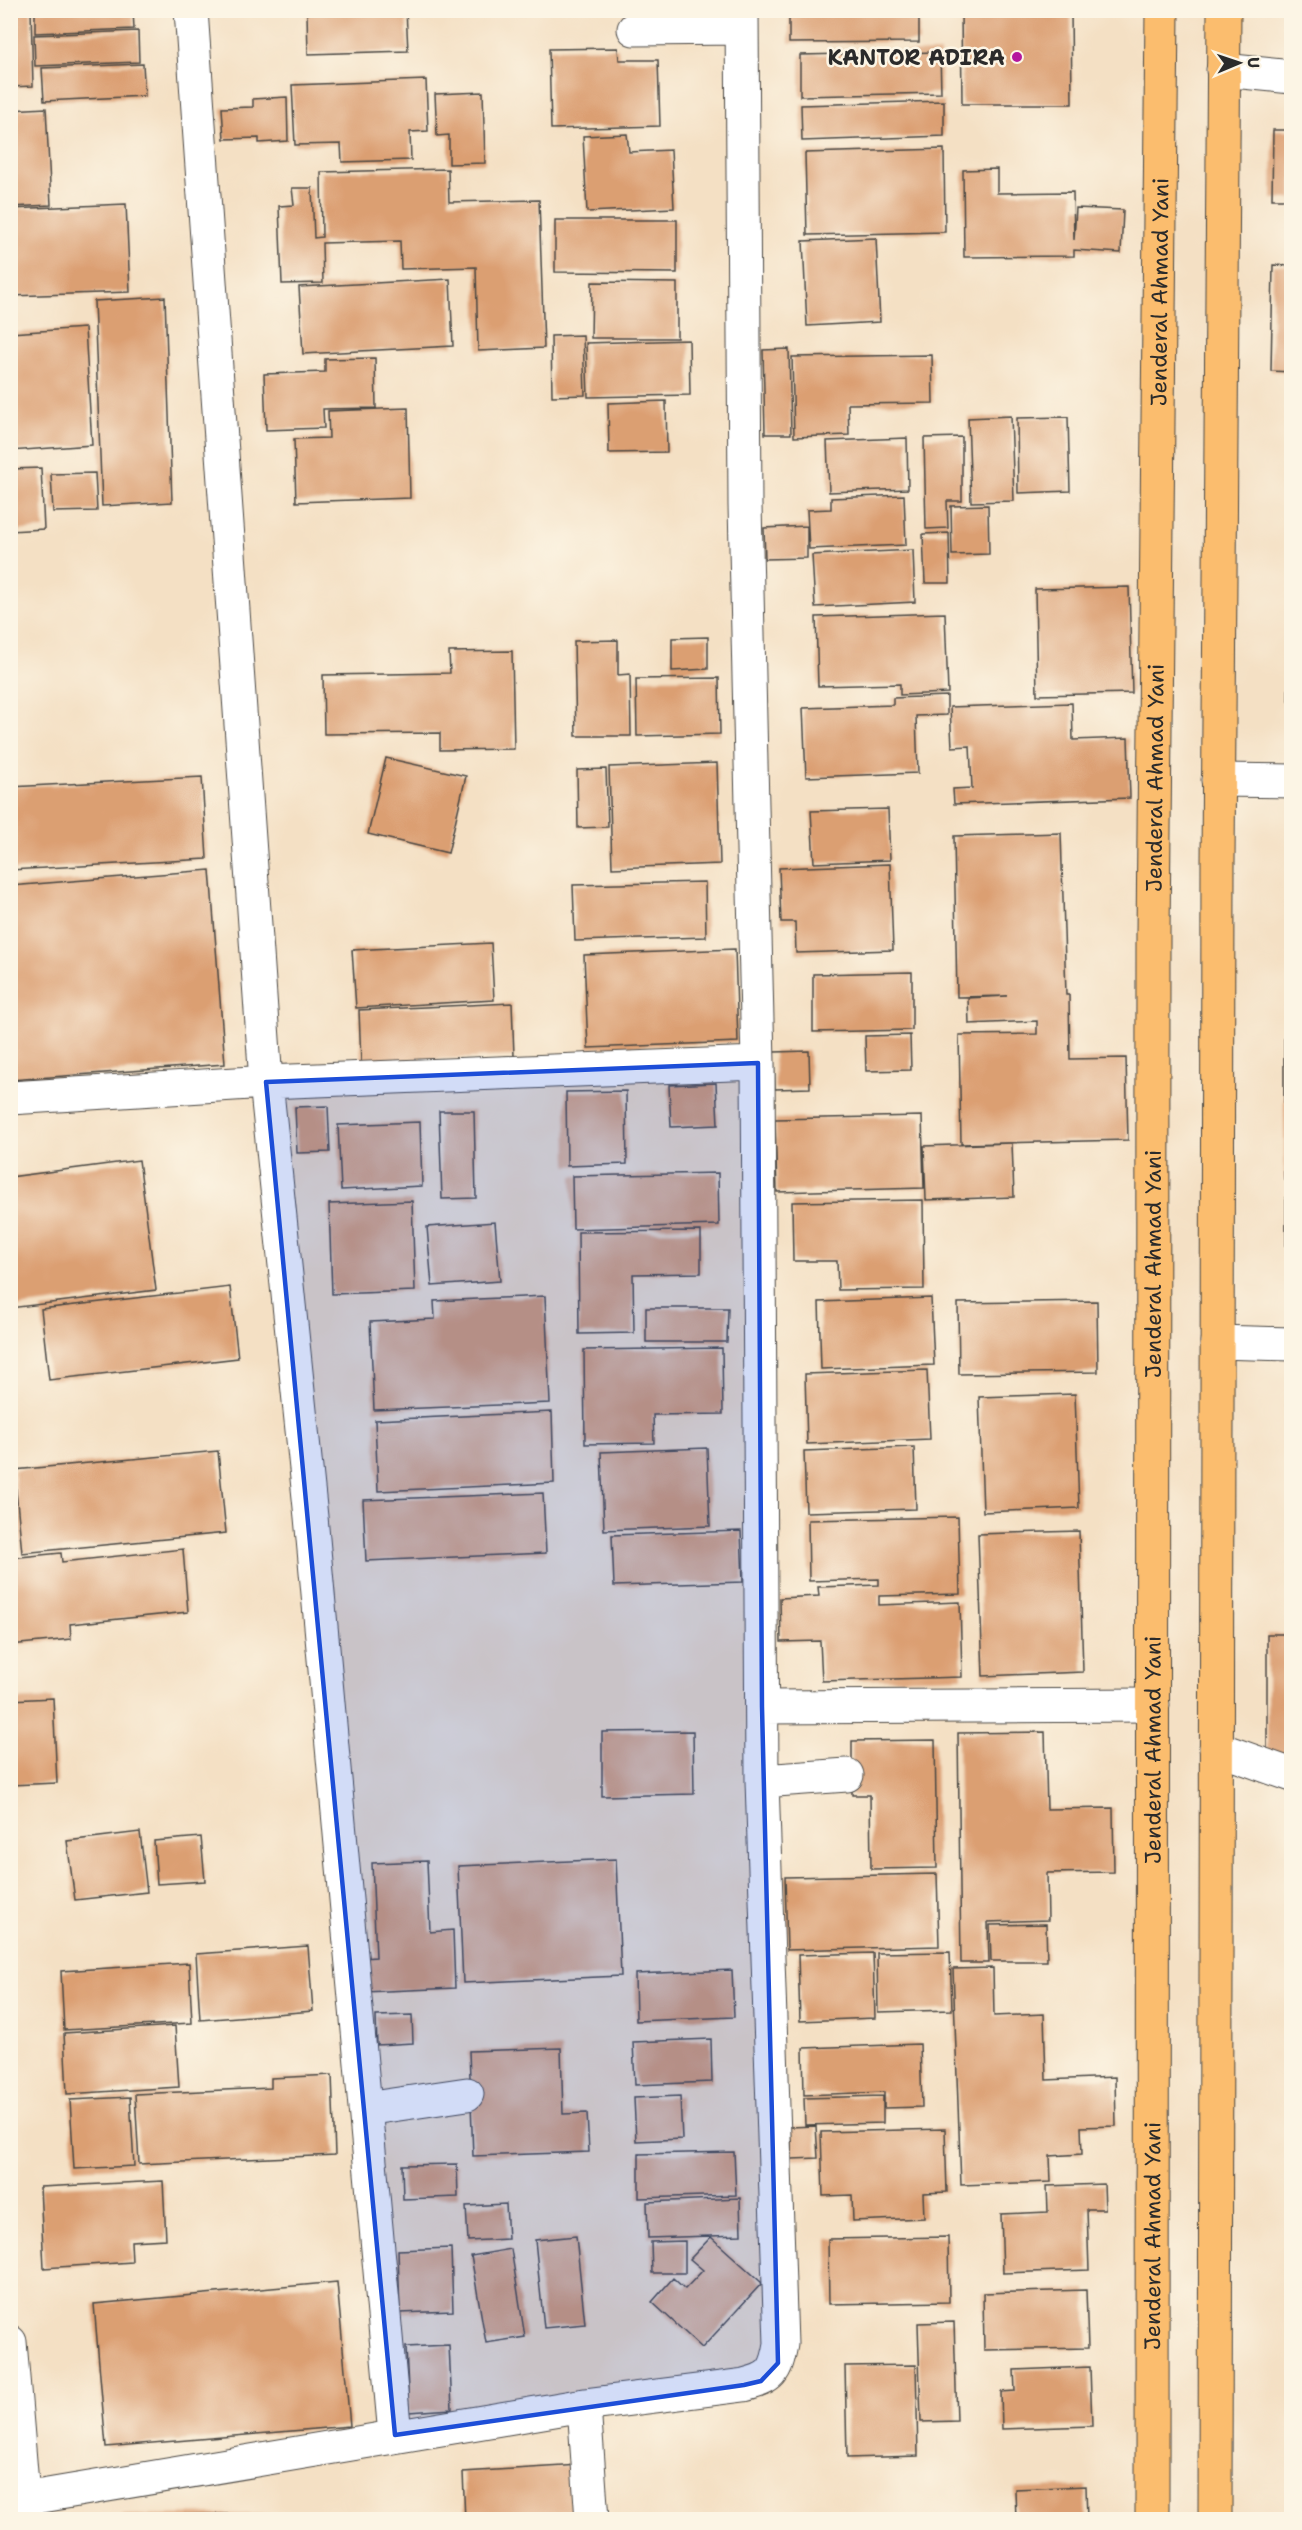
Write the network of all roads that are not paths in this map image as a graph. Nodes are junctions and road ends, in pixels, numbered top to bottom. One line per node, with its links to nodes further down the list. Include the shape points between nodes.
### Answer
1 (191, 10): 11 (street)
2 (1162, 10): 15 (highway, Jenderal Ahmad Yani, via 1153,934)
3 (1224, 10): 6 (highway)
4 (742, 19): 5 (street); 10 (street, via 745,505)
5 (634, 29)
6 (1223, 70): 7 (street); 8 (highway)
7 (1292, 77)
8 (1218, 780): 9 (street); 13 (highway)
9 (1292, 781)
10 (758, 1063): 11 (street); 16 (street)
11 (266, 1082): 12 (street); 22 (street, via 311,1517)
12 (10, 1098)
13 (1216, 1342): 14 (street); 17 (highway)
14 (1292, 1344)
15 (1153, 1705): 16 (street); 28 (highway, Jenderal Ahmad Yani)
16 (762, 1707): 20 (street)
17 (1216, 1748): 19 (street); 29 (highway)
18 (847, 1775): 20 (street)
19 (1292, 1775)
20 (762, 1781): 24 (street, via 781,2344 778,2363 762,2381 744,2385)
21 (467, 2094): 22 (street)
22 (365, 2109): 25 (street)
23 (10, 2342): 26 (street)
24 (584, 2405): 25 (street); 27 (street)
25 (395, 2435): 26 (street)
26 (25, 2509)
27 (592, 2520)
28 (1152, 2520)
29 (1215, 2520)

